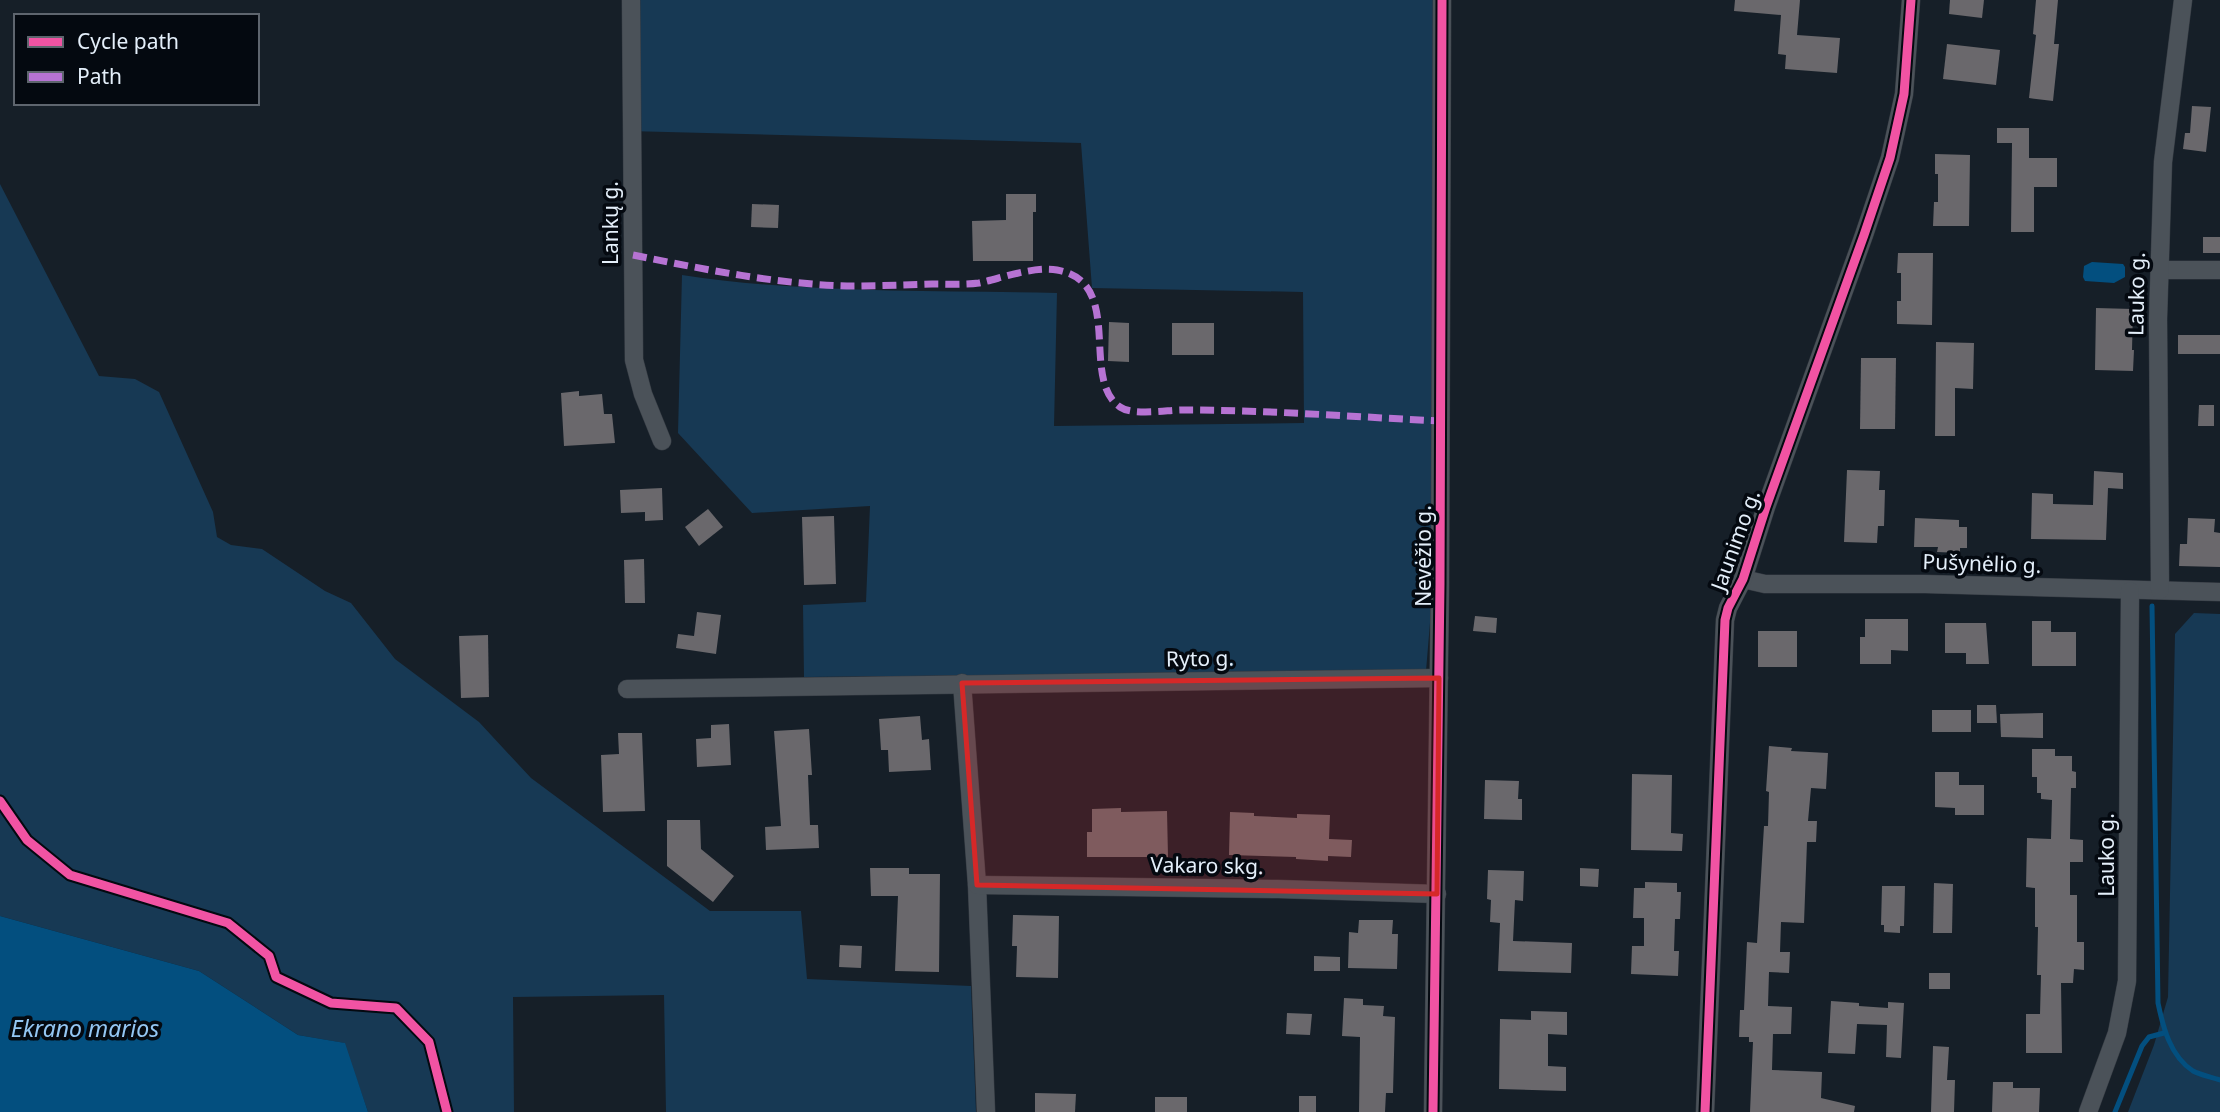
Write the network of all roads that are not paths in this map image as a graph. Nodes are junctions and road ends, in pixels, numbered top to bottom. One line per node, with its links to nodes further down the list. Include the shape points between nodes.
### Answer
1 (631, 0): 7 (street, Lankų g., via 634,360)
2 (1442, 0): 12 (street, Nevėžio g.)
3 (1911, 0): 8 (street, Jaunimo g., via 1904,94 1890,158)
4 (2183, 0): 5 (street, Lauko g., via 2165,136)
5 (2160, 270): 6 (street); 9 (street, Lauko g.)
6 (2220, 270)
7 (662, 440)
8 (1743, 579): 10 (street, Pušynėlio g., via 1765,584); 19 (street, Jaunimo g., via 1728,608 1724,635)
9 (2160, 590): 10 (street, Pušynėlio g.); 11 (street, Pušynėlio g.)
10 (2130, 591): 20 (street, Lauko g., via 2127,981 2117,1032)
11 (2220, 592)
12 (1439, 678): 13 (street, Ryto g.); 16 (street, Nevėžio g.)
13 (962, 683): 14 (street, Ryto g.); 15 (street)
14 (627, 689)
15 (977, 886): 16 (street, Vakaro skg.); 17 (street)
16 (1437, 894): 18 (street, Nevėžio g.)
17 (986, 1112)
18 (1433, 1112)
19 (1705, 1112)
20 (2088, 1112)

